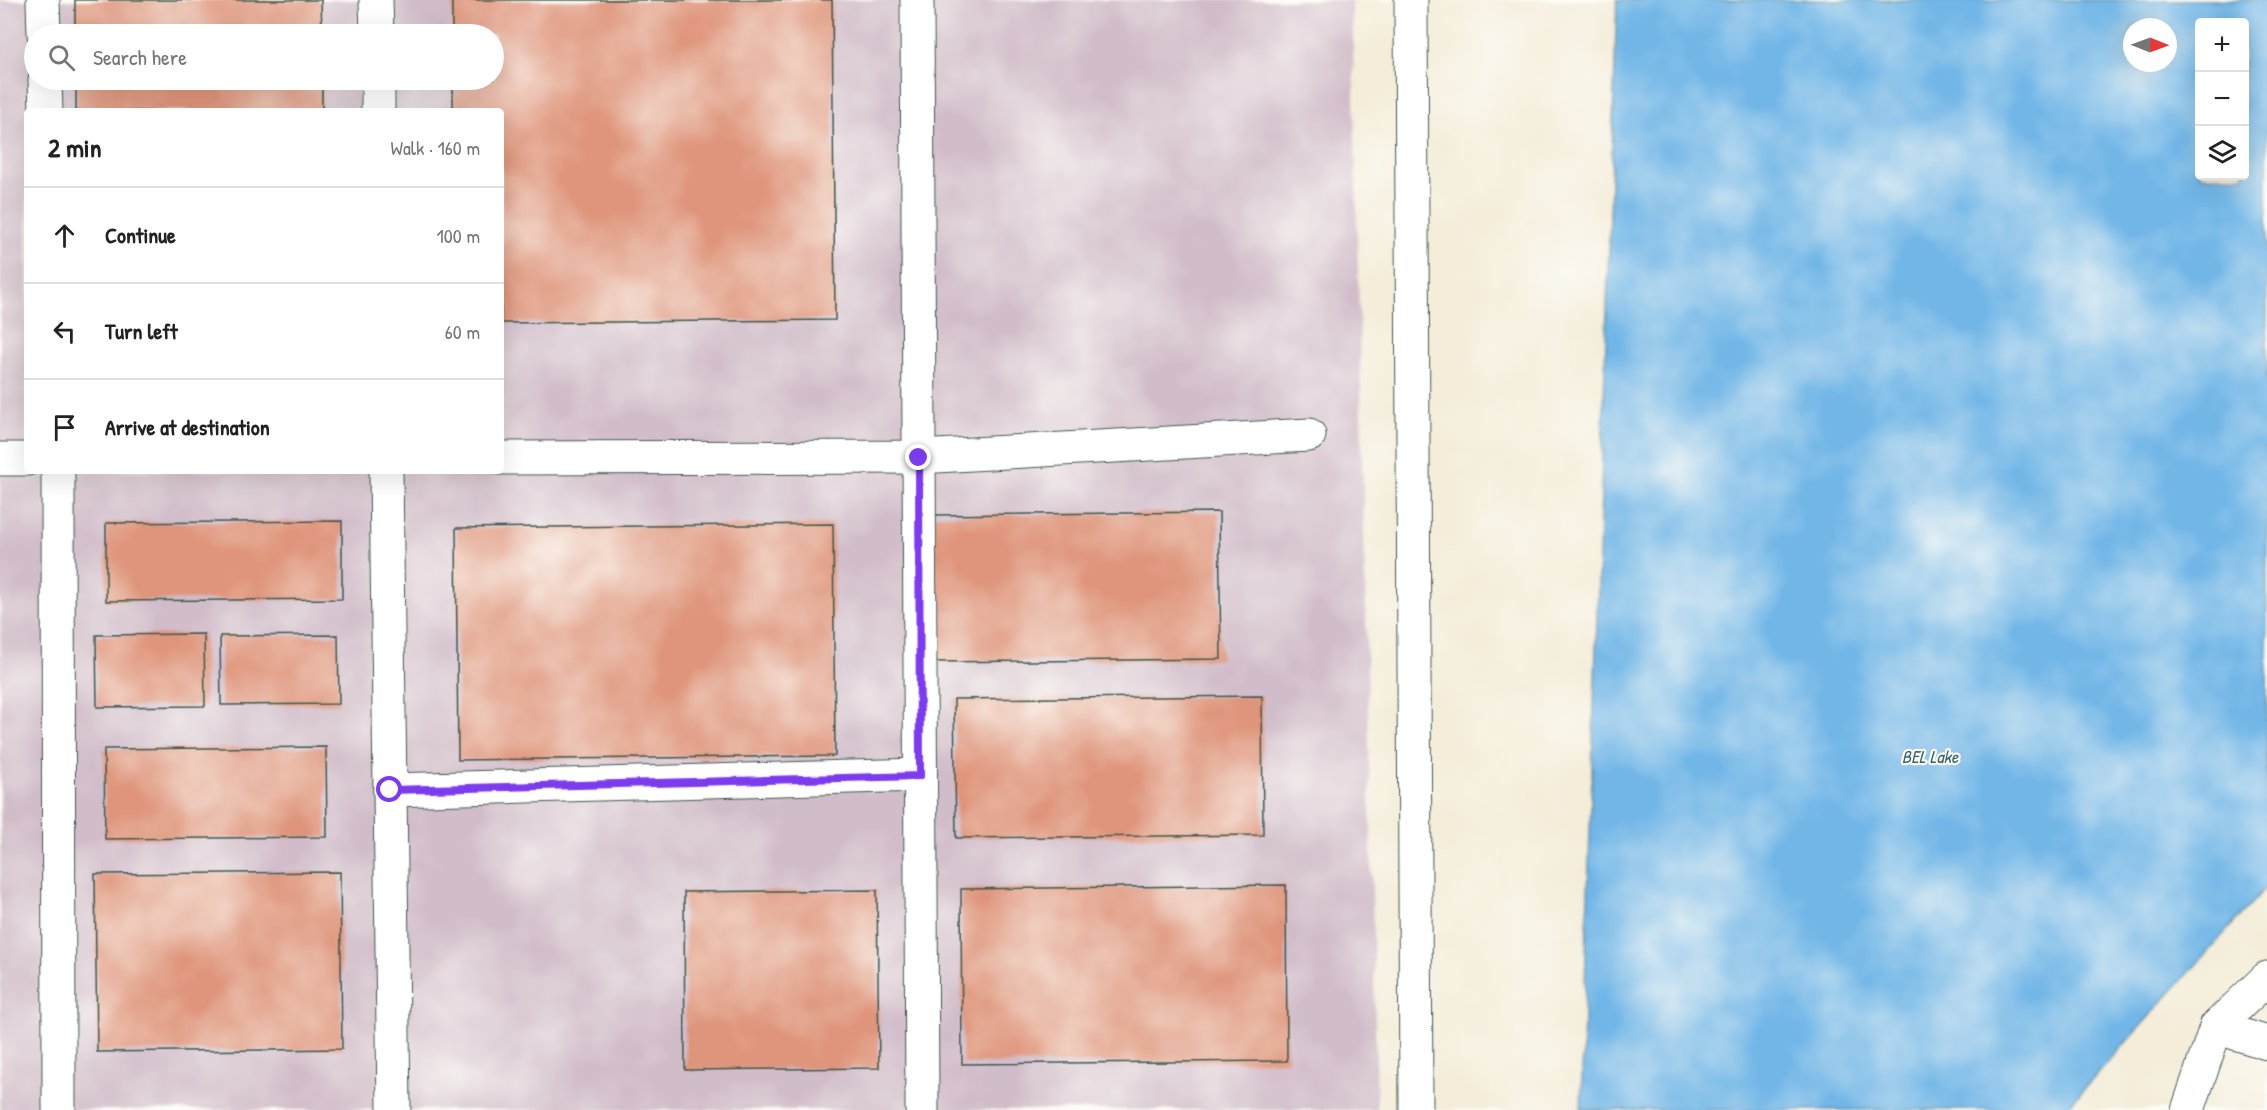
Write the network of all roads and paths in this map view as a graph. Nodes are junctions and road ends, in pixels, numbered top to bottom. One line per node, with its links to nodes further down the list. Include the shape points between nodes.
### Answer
1 (43, 0): 5 (street)
2 (376, 0): 6 (street)
3 (917, 0): 13 (street)
4 (1411, 0): 26 (street)
5 (44, 24)
6 (377, 24)
7 (45, 90): 9 (street)
8 (378, 90): 10 (street)
9 (46, 108)
10 (378, 108)
11 (1309, 435): 13 (street)
12 (504, 458): 13 (street)
13 (919, 458): 18 (street)
14 (0, 459): 15 (street)
15 (24, 459)
16 (58, 474): 23 (street)
17 (386, 474): 19 (street)
18 (920, 776): 19 (street); 25 (street)
19 (390, 790): 24 (street)
20 (2267, 978): 21 (street)
21 (2216, 1027): 22 (street); 27 (street)
22 (2267, 1043)
23 (59, 1110)
24 (394, 1110)
25 (922, 1110)
26 (1416, 1110)
27 (2188, 1110)

